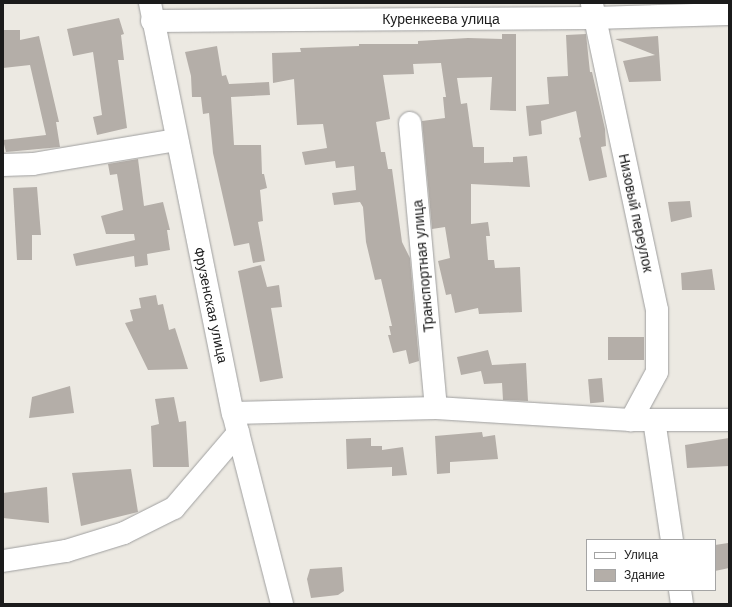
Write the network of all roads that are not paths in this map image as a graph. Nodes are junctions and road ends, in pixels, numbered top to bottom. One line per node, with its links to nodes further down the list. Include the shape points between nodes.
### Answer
1 (593, 11): 2 (street, Куренкеева улица); 3 (street, Куренкеева улица); 8 (street, Низовый переулок, via 657,310 657,372)
2 (151, 12): 5 (street, Фрузенская улица)
3 (729, 14)
4 (410, 123): 7 (street, Транспортная улица)
5 (177, 140): 6 (street, via 33,164); 11 (street, Фрузенская улица)
6 (3, 165)
7 (436, 408): 8 (street); 11 (street)
8 (631, 420): 9 (street)
9 (654, 420): 10 (street); 12 (street)
10 (729, 420)
11 (236, 423): 13 (street, via 174,508 124,533 66,551); 15 (street, Фрузенская улица)
12 (672, 539)
13 (3, 561)
14 (680, 591): 16 (street)
15 (282, 604)
16 (682, 604)

